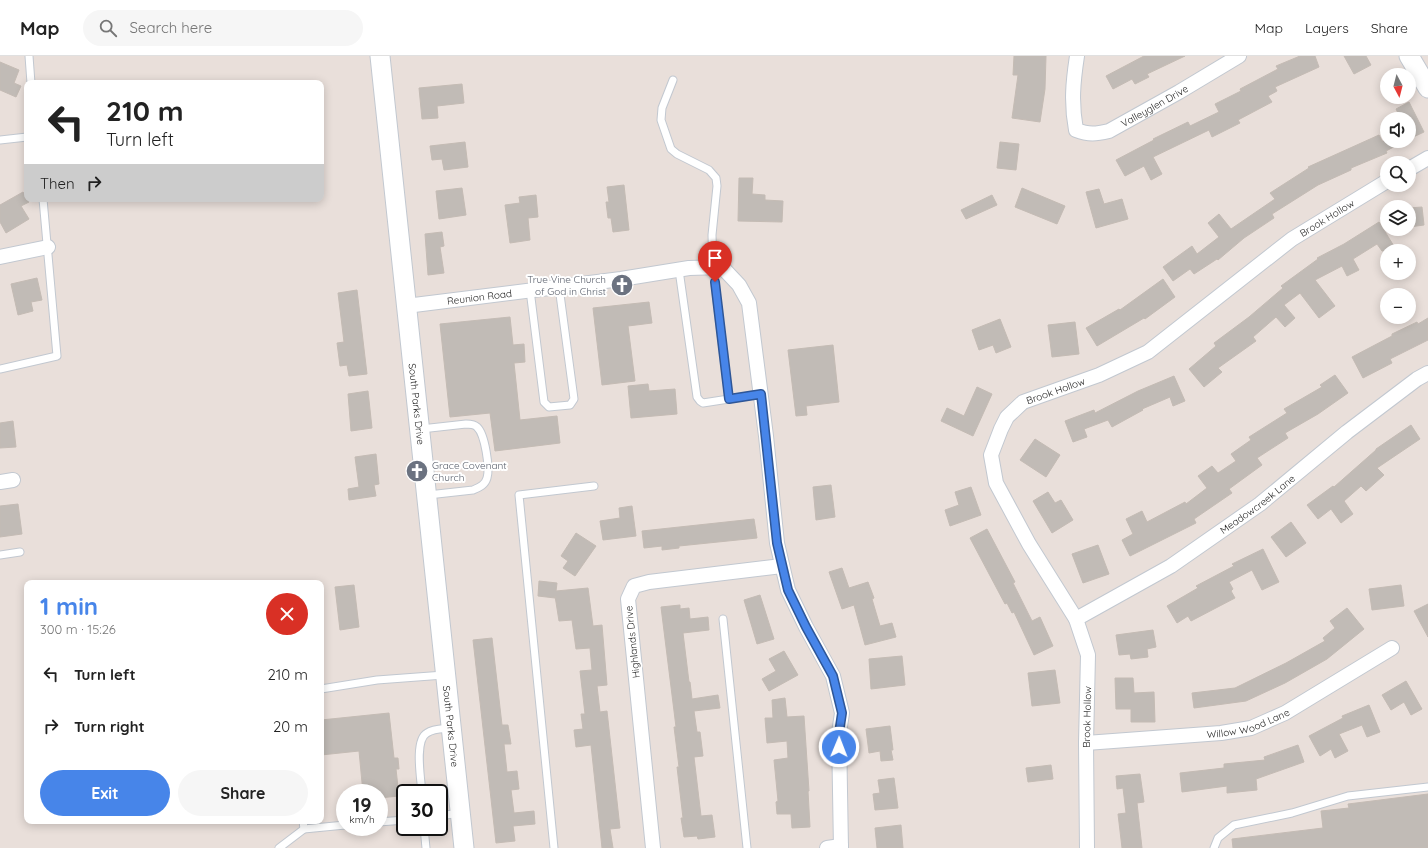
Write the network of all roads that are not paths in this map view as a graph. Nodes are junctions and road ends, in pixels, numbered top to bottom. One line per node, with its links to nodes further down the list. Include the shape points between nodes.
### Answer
1 (29, 56): 6 (lane)
2 (380, 56): 21 (street, South Parks Drive)
3 (1078, 56): 4 (street, Valleyglen Drive, via 1073,84 1074,117 1076,130 1085,134 1109,131)
4 (1239, 56)
5 (1409, 56): 8 (street)
6 (31, 80)
7 (673, 80): 17 (lane, via 662,108 661,120 672,149 710,170 716,178 712,235)
8 (1428, 88)
9 (24, 137): 10 (lane)
10 (0, 140)
11 (1428, 158): 12 (street)
12 (1416, 165)
13 (1380, 185): 33 (street, Brook Hollow, via 1292,239 1148,352 1099,375 1024,402 1008,417 991,455 996,483 1029,544)
14 (43, 202): 15 (lane)
15 (48, 246): 16 (street); 22 (lane, via 57,356)
16 (0, 256)
17 (713, 268): 18 (street, Reunion Road); 24 (street, Reunion Road, via 722,267 740,285 749,304); 25 (lane)
18 (679, 270): 19 (street, Reunion Road); 25 (lane, via 697,397 703,403)
19 (559, 287): 20 (street, Reunion Road); 20 (lane, via 574,399 570,405 548,408 544,402)
20 (530, 290): 21 (street, Reunion Road)
21 (406, 306): 26 (street, South Parks Drive)
22 (0, 369)
23 (1428, 373): 33 (street, Meadowcreek Lane, via 1347,432 1260,504 1171,566)
24 (761, 394): 25 (lane); 31 (street, via 777,543)
25 (729, 399)
26 (419, 429): 28 (street, South Parks Drive); 28 (lane, via 473,424 484,439 488,470 485,483 473,490)
27 (594, 486): 51 (lane, via 519,495)
28 (426, 495): 35 (street, South Parks Drive)
29 (20, 552): 30 (lane)
30 (0, 555)
31 (782, 566): 47 (street, via 788,590 833,676 842,713 839,733); 52 (street, Highlands Drive, via 649,582 634,586 628,599)
32 (723, 619): 53 (lane)
33 (1076, 619): 38 (street, Brook Hollow, via 1088,655)
34 (1392, 648): 38 (street, Willow Wood Lane, via 1284,713 1251,728 1221,733)
35 (446, 675): 36 (lane, via 377,680); 37 (street, South Parks Drive)
36 (324, 689)
37 (452, 728): 39 (lane, via 430,731 422,738 419,753); 41 (street, South Parks Drive)
38 (1086, 743): 54 (street, Brook Hollow)
39 (421, 784)
40 (1428, 787): 55 (lane, via 1348,796 1292,813 1234,825 1218,838)
41 (460, 813): 42 (lane); 50 (street, South Parks Drive)
42 (448, 815)
43 (303, 824): 45 (lane)
44 (336, 826): 45 (lane)
45 (304, 829): 48 (lane)
46 (425, 836): 49 (lane)
47 (837, 847)
48 (279, 848)
49 (426, 848)
50 (464, 848)
51 (554, 848)
52 (653, 848)
53 (747, 848)
54 (1087, 848)
55 (1214, 848)

